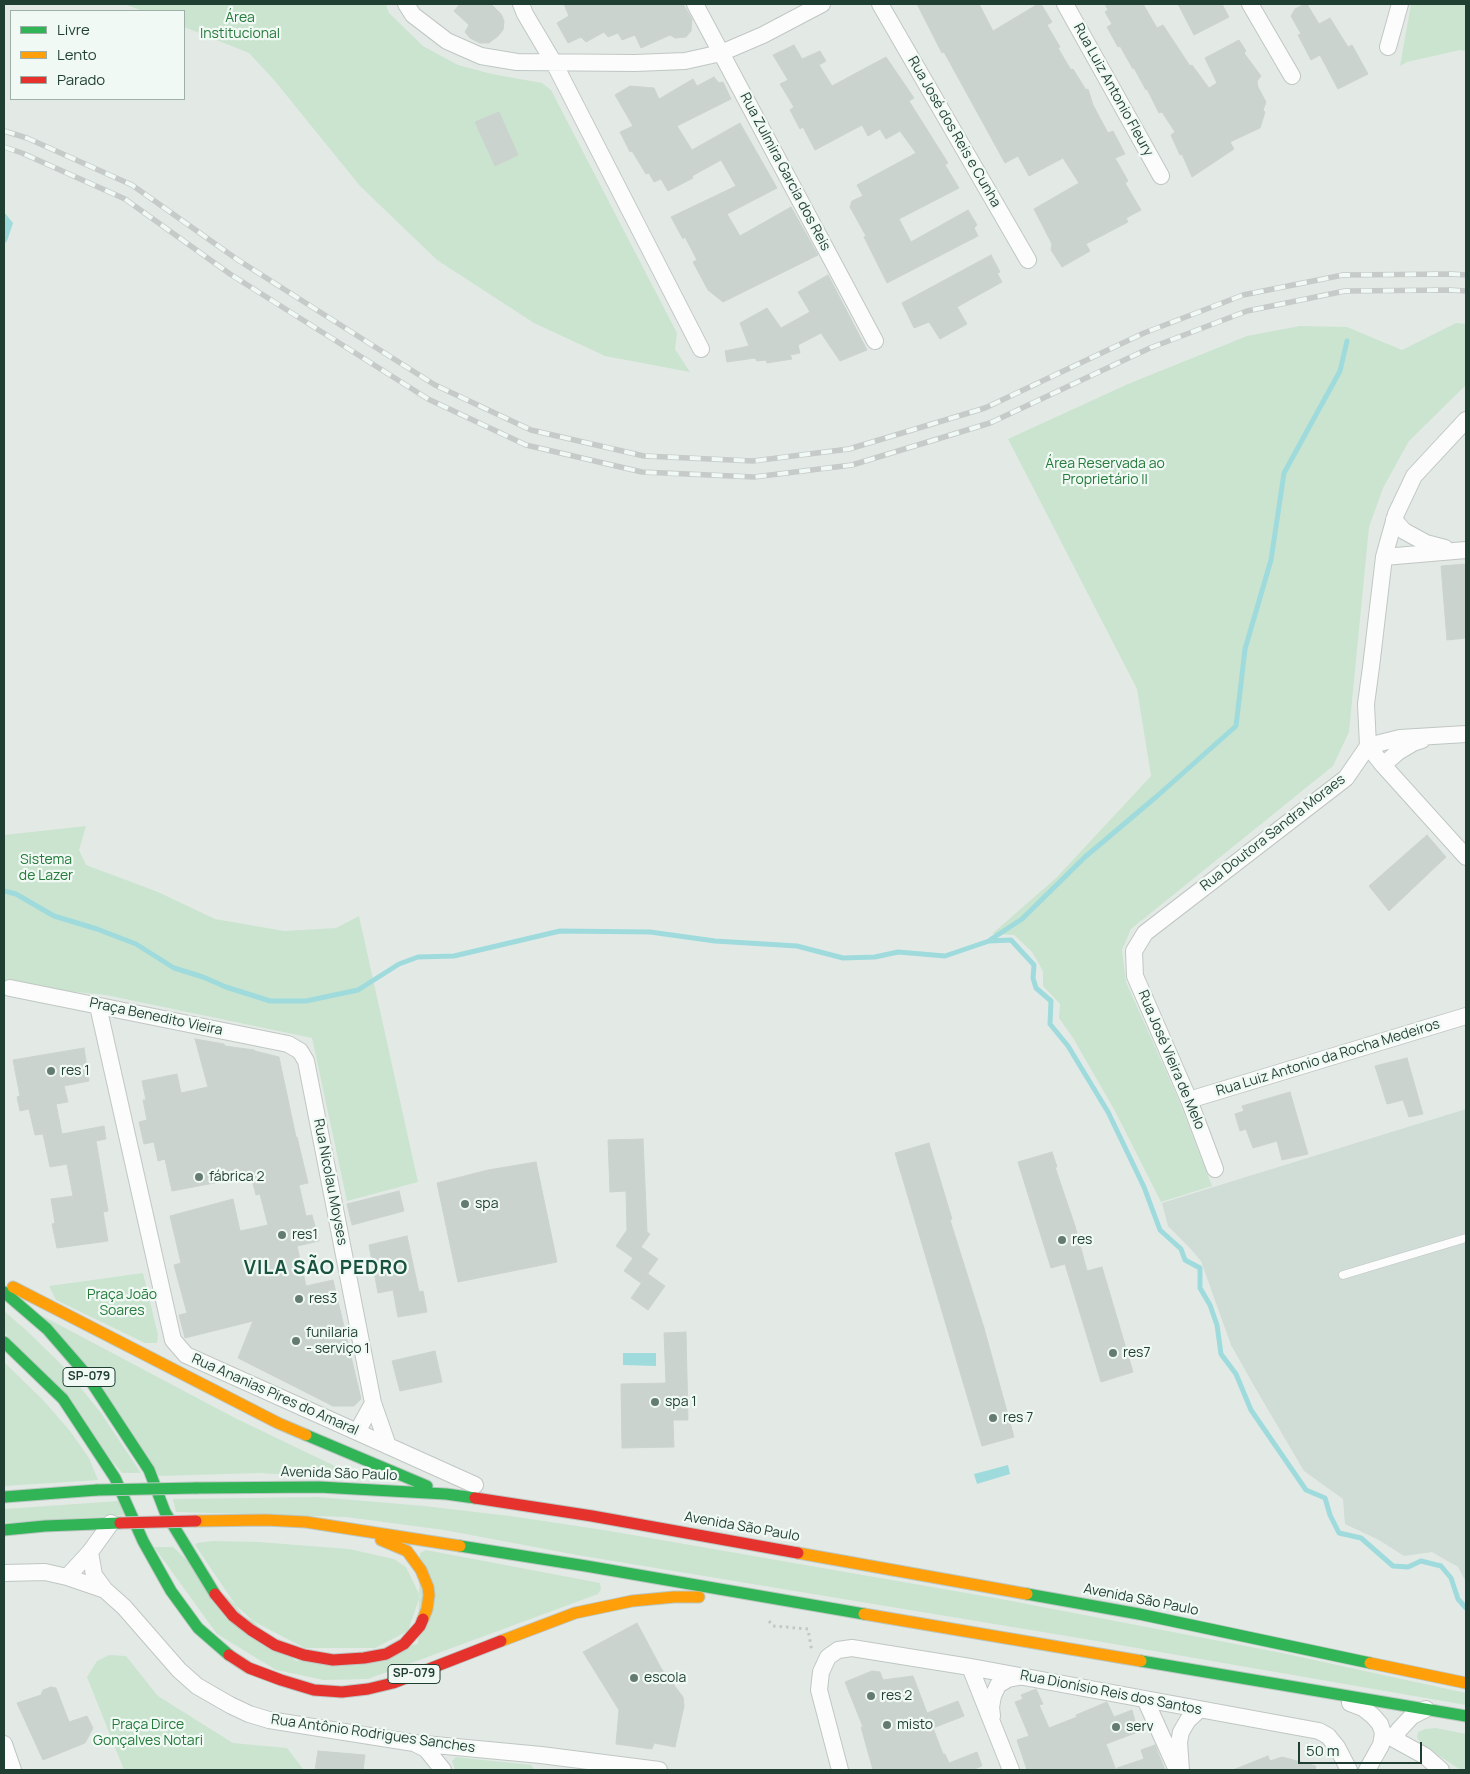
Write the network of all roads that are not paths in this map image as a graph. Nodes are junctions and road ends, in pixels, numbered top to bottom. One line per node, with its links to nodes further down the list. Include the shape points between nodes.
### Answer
1 (406, 4): 11 (street, via 414,15 448,41 481,56 517,62)
2 (521, 4): 11 (street)
3 (695, 4): 10 (street, Rua Zulmira Garcia dos Reis)
4 (822, 4): 10 (street)
5 (880, 4): 14 (street, Rua José dos Reis e Cunha)
6 (1065, 4): 13 (street, Rua Luiz Antonio Fleury)
7 (1250, 4): 12 (street)
8 (1400, 4): 9 (street)
9 (1388, 48)
10 (721, 53): 11 (street, via 684,61); 15 (street, Rua Zulmira Garcia dos Reis)
11 (554, 63): 16 (street)
12 (1292, 76)
13 (1161, 176)
14 (1028, 260)
15 (876, 341)
16 (701, 349)
17 (1466, 420): 18 (street, via 1414,476)
18 (1394, 520): 19 (street, via 1404,531 1426,543); 20 (street)
19 (1461, 550): 20 (street)
20 (1384, 557): 23 (street, via 1366,704)
21 (1466, 734): 22 (street)
22 (1432, 737): 23 (street, via 1400,738); 24 (street, via 1413,743)
23 (1368, 746): 24 (street); 26 (street, Rua Doutora Sandra Moraes, via 1346,778 1145,933)
24 (1383, 765): 25 (street)
25 (1466, 857)
26 (1134, 951): 31 (street, Rua José Vieira de Melo, via 1135,976)
27 (10, 988): 28 (street, Praça Benedito Vieira)
28 (98, 1006): 30 (street, Praça Benedito Vieira, via 288,1044); 39 (street, Rua Ananias Pires do Amaral, via 173,1340 186,1355)
29 (1466, 1016): 31 (street, Rua Luiz Antonio da Rocha Medeiros)
30 (300, 1051): 38 (street, Rua Nicolau Moyses, via 306,1061)
31 (1189, 1100): 32 (street, Rua José Vieira de Melo)
32 (1215, 1168)
33 (1466, 1238): 34 (lane)
34 (1343, 1275)
35 (4, 1282): 42 (main road, via 278,1423)
36 (4, 1292): 47 (main road, SP-079, via 47,1329 86,1374 154,1480 179,1538 210,1589 233,1616 275,1645 304,1655 333,1660 386,1654 404,1644 420,1626 429,1595 425,1578 407,1551)
37 (4, 1342): 53 (main road, SP-079, via 63,1400 114,1478 170,1591 198,1628 223,1651 249,1668 281,1680 314,1690 342,1692 368,1689 393,1683 558,1619 614,1604 674,1597)
38 (373, 1403): 39 (street); 40 (street, Rua Nicolau Moyses)
39 (357, 1432): 40 (street, Rua Ananias Pires do Amaral)
40 (388, 1446): 41 (street, Rua Ananias Pires do Amaral)
41 (475, 1485): 44 (street, via 472,1492); 45 (street, Rua Ananias Pires do Amaral)
42 (446, 1494): 43 (main road, Avenida São Paulo, bridge, via 319,1487 97,1490); 44 (main road, Avenida São Paulo)
43 (4, 1497)
44 (464, 1497): 45 (main road, Avenida São Paulo)
45 (511, 1504): 56 (main road, Avenida São Paulo, via 1139,1614)
46 (116, 1524): 47 (main road, bridge, via 266,1520); 48 (main road); 49 (street)
47 (333, 1526): 53 (main road)
48 (4, 1530)
49 (90, 1552): 51 (street); 52 (street, Rua Antônio Rodrigues Sanches, via 94,1575)
50 (4, 1573): 51 (street, Rua Antônio Rodrigues Sanches, via 45,1572)
51 (67, 1576): 52 (street, Rua Antônio Rodrigues Sanches)
52 (105, 1590): 64 (street, Rua Antônio Rodrigues Sanches, via 179,1670 197,1686 230,1705 269,1720)
53 (774, 1599): 57 (main road)
54 (970, 1667): 55 (street, Rua Dionísio Reis dos Santos); 62 (street); 72 (street, Rua Dionísio Reis dos Santos, via 852,1648 838,1650 828,1656 821,1672 819,1690)
55 (1021, 1676): 58 (street, Rua Dionísio Reis dos Santos); 62 (street, via 998,1685 991,1707)
56 (1466, 1683)
57 (1322, 1692): 59 (main road); 63 (street, via 1363,1708 1380,1724)
58 (1145, 1699): 60 (street, Rua Dionísio Reis dos Santos); 74 (street)
59 (1426, 1709): 61 (main road); 65 (street, via 1412,1716 1398,1731)
60 (1199, 1710): 74 (street, via 1181,1732); 75 (street, Rua Dionísio Reis dos Santos, via 1320,1731 1337,1747)
61 (1466, 1716)
62 (993, 1726): 73 (street)
63 (1383, 1733): 65 (street); 76 (street, via 1381,1745)
64 (414, 1742): 67 (street, Rua Antônio Rodrigues Sanches); 69 (street, via 426,1749)
65 (1399, 1742): 77 (street, via 1425,1756)
66 (4, 1744): 68 (street)
67 (541, 1755): 70 (street); 71 (street, Rua Antônio Rodrigues Sanches)
68 (13, 1770)
69 (443, 1770)
70 (550, 1770)
71 (659, 1770)
72 (840, 1770)
73 (1010, 1770)
74 (1179, 1770)
75 (1349, 1770)
76 (1366, 1770)
77 (1441, 1770)

